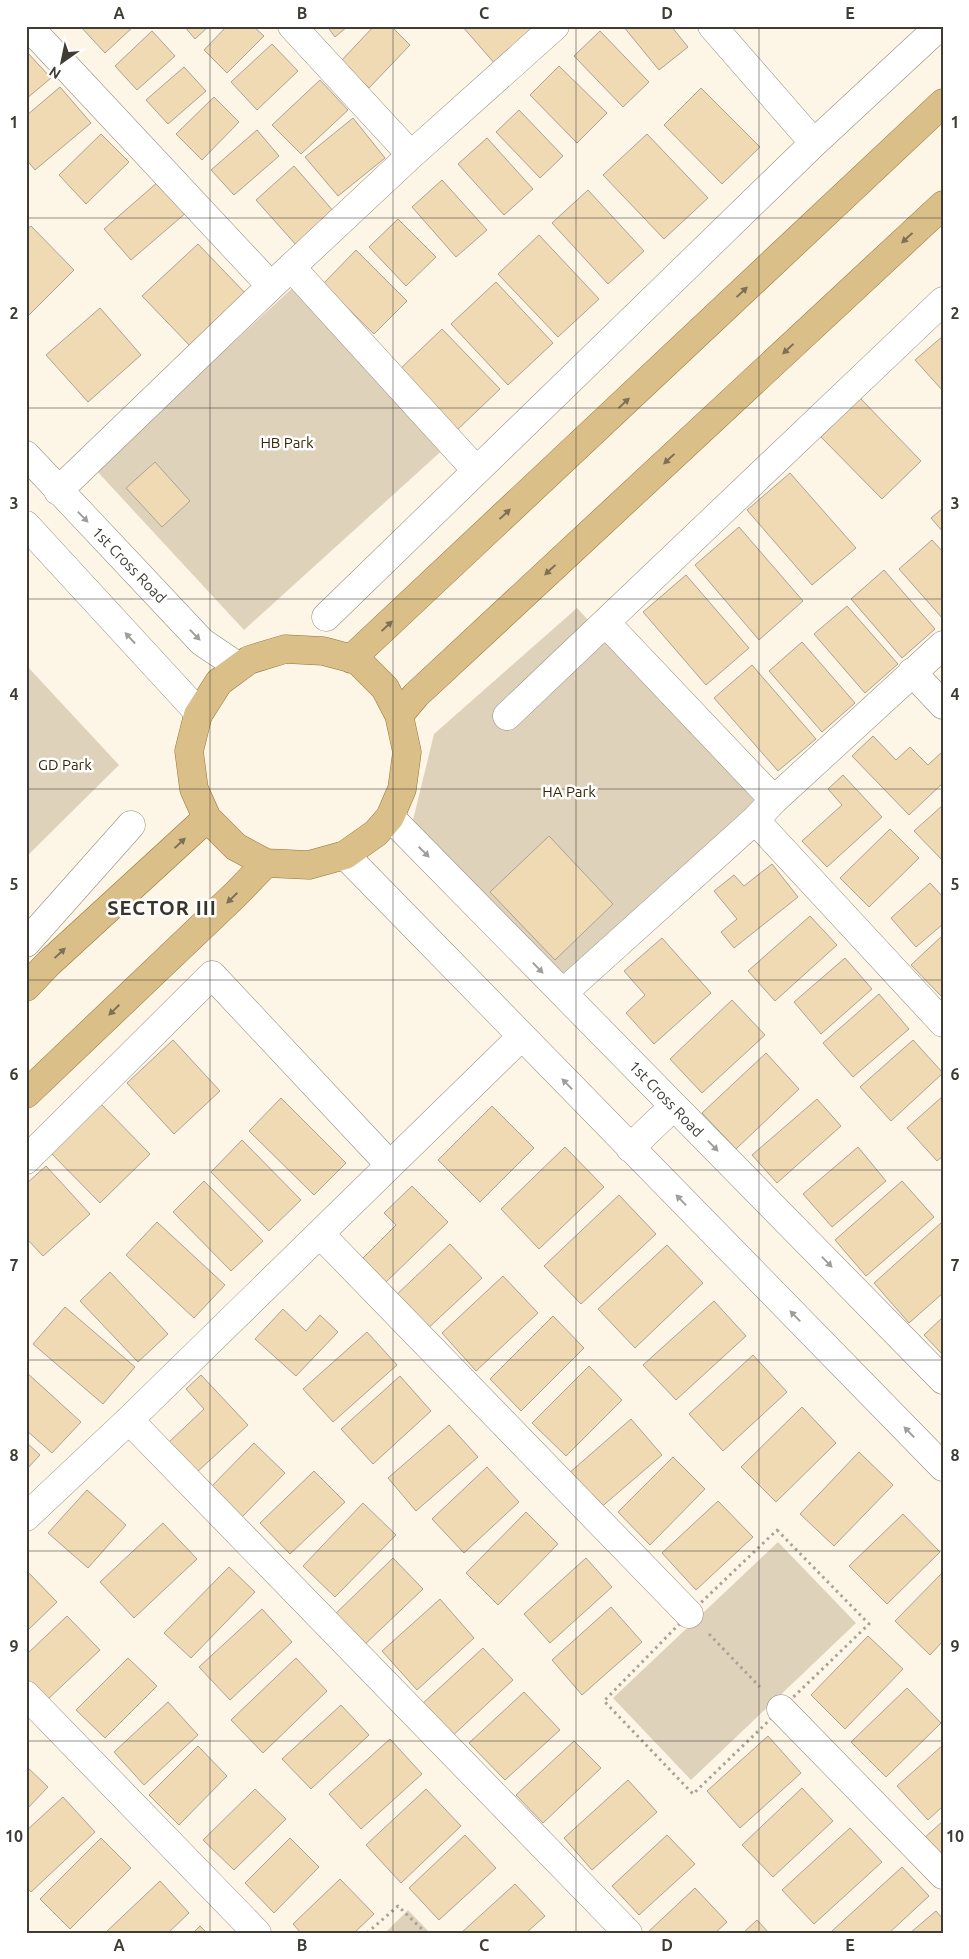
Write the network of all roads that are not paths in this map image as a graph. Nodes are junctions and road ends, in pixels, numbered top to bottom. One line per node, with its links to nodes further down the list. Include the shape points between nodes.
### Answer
1 (28, 26): 11 (street)
2 (292, 26): 8 (street)
3 (555, 26): 8 (street)
4 (712, 26): 7 (street)
5 (940, 26): 7 (street)
6 (943, 104): 20 (main road, one-way to 6)
7 (814, 143): 14 (street)
8 (411, 155): 10 (street)
9 (943, 205): 25 (main road, one-way to 25, via 430,682)
10 (292, 266): 11 (street); 14 (street)
11 (271, 286): 15 (street)
12 (943, 301): 18 (street)
13 (26, 456): 15 (street, 1st Cross Road)
14 (476, 470): 17 (street)
15 (58, 491): 21 (street, 1st Cross Road, one-way to 21, via 202,642)
16 (26, 525): 24 (street, one-way to 16)
17 (326, 617)
18 (606, 623): 26 (street); 27 (street)
19 (943, 645): 22 (street)
20 (351, 659): 21 (main road, via 323,651 285,649 249,660); 25 (main road, via 358,660 385,688)
21 (239, 667): 24 (main road, via 219,682)
22 (912, 672): 23 (street); 27 (street)
23 (943, 705)
24 (199, 713): 29 (main road, via 189,751 194,789)
25 (399, 715): 28 (main road, via 407,752 402,789)
26 (507, 716)
27 (774, 800): 30 (street)
28 (390, 817): 32 (main road, via 376,833); 36 (street, 1st Cross Road, one-way to 36)
29 (207, 818): 33 (main road, via 236,846); 35 (main road, one-way to 29)
30 (755, 820): 36 (street); 37 (street)
31 (131, 825): 34 (street)
32 (345, 856): 33 (main road, via 309,865); 38 (street)
33 (266, 863): 39 (main road, one-way to 39)
34 (27, 942)
35 (26, 988)
36 (563, 993): 40 (street, 1st Cross Road)
37 (943, 1023)
38 (521, 1036): 41 (street, one-way to 38); 43 (street)
39 (26, 1094)
40 (674, 1106): 41 (street); 45 (street, 1st Cross Road, one-way to 45)
41 (630, 1148): 47 (street, one-way to 41)
42 (26, 1160): 43 (street, via 212,975)
43 (390, 1165): 44 (street)
44 (320, 1234): 46 (street); 49 (street)
45 (943, 1380)
46 (129, 1420): 48 (street); 54 (street)
47 (943, 1467)
48 (26, 1517)
49 (696, 1621)
50 (26, 1695): 53 (street)
51 (778, 1706): 52 (street)
52 (943, 1875)
53 (258, 1933)
54 (628, 1933)

